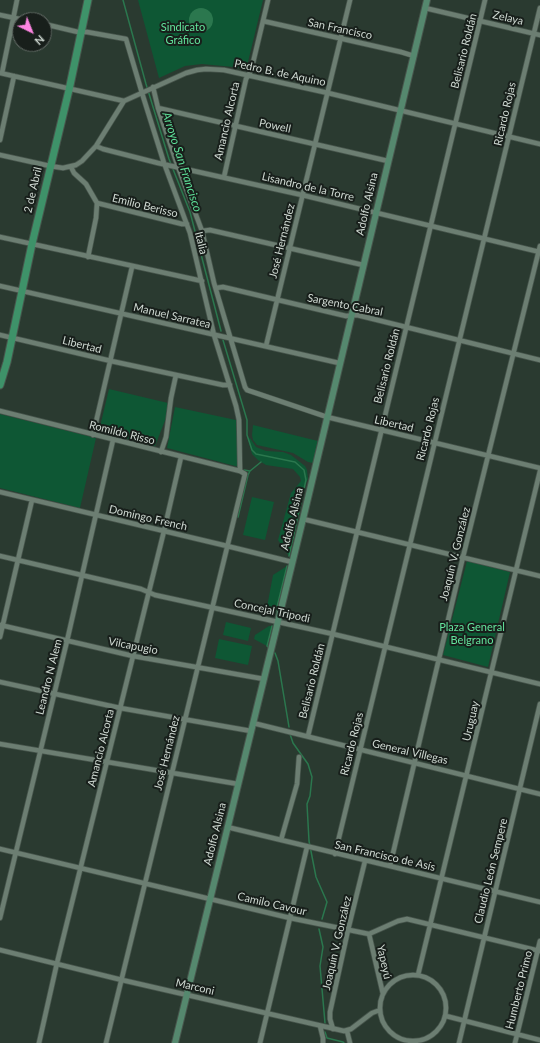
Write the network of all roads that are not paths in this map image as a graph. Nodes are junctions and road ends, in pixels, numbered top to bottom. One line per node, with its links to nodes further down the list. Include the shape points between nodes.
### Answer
1 (17, 0): 9 (street)
2 (88, 0): 16 (main road, 2 de Abril)
3 (268, 0): 12 (street, Amancio Alcorta)
4 (350, 0): 19 (street, José Hernández)
5 (426, 0): 7 (street, Adolfo Alsina)
6 (485, 0): 13 (street, Belisario Roldán)
7 (425, 8): 13 (street, Zelaya); 20 (street, Adolfo Alsina)
8 (540, 8): 17 (street, Ricardo Rojas)
9 (14, 12)
10 (0, 15): 11 (street)
11 (12, 17)
12 (263, 21): 19 (street, San Francisco); 22 (street, Amancio Alcorta)
13 (480, 21): 17 (street, Zelaya); 31 (street, Belisario Roldán)
14 (12, 22): 21 (street)
15 (52, 26): 16 (street)
16 (82, 32): 25 (main road, 2 de Abril); 26 (street, Italia, via 126,39)
17 (534, 34): 18 (street, Zelaya); 33 (street, Ricardo Rojas)
18 (540, 35)
19 (340, 38): 20 (street, San Francisco); 27 (street, José Hernández)
20 (414, 56): 30 (street, Adolfo Alsina)
21 (1, 73): 23 (street)
22 (248, 75): 24 (street, Pedro B. de Aquino, via 220,69 197,70); 27 (street, Pedro B. de Aquino); 32 (street, Amancio Alcorta)
23 (14, 76): 25 (street); 34 (street)
24 (152, 88): 26 (street, Pedro B. de Aquino); 29 (street, Italia)
25 (69, 90): 28 (street); 41 (main road, 2 de Abril)
26 (143, 92): 28 (street, Pedro B. de Aquino); 40 (street, Italia)
27 (328, 93): 30 (street, Pedro B. de Aquino); 35 (street, José Hernández)
28 (124, 101): 37 (street)
29 (158, 108): 32 (street, Powell); 43 (street, Italia)
30 (401, 110): 31 (street, Pedro B. de Aquino); 39 (street, Adolfo Alsina)
31 (455, 123): 33 (street, Pedro B. de Aquino); 49 (street, Belisario Roldán)
32 (236, 126): 35 (street, Powell); 44 (street, Amancio Alcorta)
33 (509, 136): 36 (street, Pedro B. de Aquino); 52 (street, Ricardo Rojas)
34 (0, 140)
35 (315, 144): 39 (street, Powell); 45 (street, José Hernández)
36 (540, 144)
37 (96, 146): 40 (street, Lisandro de la Torre); 42 (street, via 82,161)
38 (0, 155): 41 (street)
39 (388, 161): 47 (street, Adolfo Alsina)
40 (166, 164): 43 (street, Lisandro de la Torre); 48 (street, Italia)
41 (50, 166): 42 (street); 53 (main road, 2 de Abril)
42 (71, 167): 46 (street, Emilio Berisso, via 86,184)
43 (177, 167): 44 (street, Lisandro de la Torre); 50 (street, Italia)
44 (224, 177): 45 (street, Lisandro de la Torre)
45 (302, 195): 47 (street, Lisandro de la Torre); 55 (street, José Hernández)
46 (97, 203): 48 (street, Emilio Berisso); 57 (street)
47 (376, 212): 49 (street, Lisandro de la Torre); 58 (street, Adolfo Alsina)
48 (187, 224): 60 (street, Italia)
49 (431, 226): 52 (street, Lisandro de la Torre); 67 (street, Belisario Roldán)
50 (202, 231): 55 (street, via 210,230); 62 (street, Italia)
51 (0, 237): 53 (street)
52 (484, 238): 56 (street, Lisandro de la Torre); 72 (street, Ricardo Rojas)
53 (32, 244): 57 (street); 63 (main road, 2 de Abril)
54 (540, 246): 56 (street, Joaquín V. González)
55 (290, 248): 58 (street); 64 (street, José Hernández)
56 (539, 252): 74 (street, Joaquín V. González)
57 (88, 257): 59 (street)
58 (363, 265): 66 (street, Adolfo Alsina)
59 (132, 267): 60 (street); 65 (street)
60 (202, 281): 69 (street, Italia)
61 (0, 286): 63 (street, Manuel Sarratea)
62 (216, 288): 64 (street, Sargento Cabral, via 223,287); 71 (street, Italia)
63 (22, 292): 65 (street, Manuel Sarratea); 70 (main road, 2 de Abril)
64 (277, 300): 66 (street, Sargento Cabral); 73 (street, José Hernández)
65 (121, 313): 69 (street, Manuel Sarratea); 76 (street)
66 (351, 316): 67 (street, Sargento Cabral, via 357,315); 77 (street, Adolfo Alsina)
67 (406, 328): 72 (street, Sargento Cabral); 84 (street, Belisario Roldán)
68 (0, 335): 70 (street, Libertad)
69 (216, 335): 71 (street, Manuel Sarratea); 79 (street, Italia)
70 (12, 338): 76 (street, Libertad); 80 (main road, 2 de Abril)
71 (231, 338): 73 (street, Manuel Sarratea); 81 (street, Italia)
72 (459, 340): 74 (street, Sargento Cabral); 87 (street, Ricardo Rojas)
73 (266, 346): 77 (street, Manuel Sarratea)
74 (513, 353): 75 (street, Sargento Cabral); 89 (street, Joaquín V. González)
75 (540, 360)
76 (111, 361): 78 (street, Libertad); 85 (street)
77 (339, 363): 83 (street, Adolfo Alsina)
78 (176, 375): 79 (street, Libertad, via 223,385); 88 (street, via 166,437)
79 (230, 384): 92 (street, Italia, via 238,413)
80 (0, 385)
81 (247, 390): 83 (street, Libertad)
82 (0, 411): 85 (street, Romildo Risso)
83 (327, 417): 84 (street, Libertad); 97 (street, Adolfo Alsina)
84 (381, 430): 87 (street, Libertad); 99 (street, Belisario Roldán)
85 (93, 435): 86 (street, Romildo Risso)
86 (113, 440): 88 (street, Romildo Risso); 96 (street, Leandro N Alem)
87 (434, 442): 89 (street, Libertad); 100 (street, Ricardo Rojas)
88 (161, 452): 90 (street, Romildo Risso)
89 (488, 456): 91 (street, Libertad); 103 (street, Joaquín V. González)
90 (181, 457): 92 (street, Romildo Risso); 98 (street, Amancio Alcorta)
91 (540, 468)
92 (240, 471): 101 (street, José Hernández, via 244,472 245,477)
93 (540, 471): 106 (street, Uruguay)
94 (0, 492): 95 (street, Domingo French)
95 (32, 500): 96 (street, Domingo French); 104 (street)
96 (96, 515): 98 (street, Domingo French); 107 (street, Leandro N Alem)
97 (303, 519): 99 (street); 105 (street, Adolfo Alsina)
98 (164, 531): 101 (street, Domingo French); 109 (street, Amancio Alcorta)
99 (357, 532): 100 (street); 113 (street, Belisario Roldán)
100 (410, 544): 103 (street); 116 (street, Ricardo Rojas)
101 (227, 546): 105 (street, Domingo French); 110 (street, José Hernández)
102 (0, 556): 104 (street, Concejal Tripodi)
103 (463, 557): 106 (street); 118 (street, Joaquín V. González)
104 (18, 560): 107 (street, Concejal Tripodi); 112 (street)
105 (292, 562): 111 (street, Adolfo Alsina)
106 (516, 570): 108 (street); 120 (street, Uruguay)
107 (82, 576): 109 (street, Concejal Tripodi); 115 (street, Leandro N Alem)
108 (540, 576)
109 (148, 592): 110 (street, Concejal Tripodi); 117 (street, Amancio Alcorta)
110 (212, 607): 111 (street, Concejal Tripodi); 119 (street, José Hernández)
111 (277, 621): 113 (street, Concejal Tripodi); 121 (street, Adolfo Alsina)
112 (1, 625): 114 (street); 115 (street, Vilcapugio)
113 (333, 634): 116 (street, Concejal Tripodi); 130 (street, Belisario Roldán)
114 (0, 637)
115 (67, 641): 117 (street, Vilcapugio); 124 (street, Leandro N Alem)
116 (385, 647): 118 (street, Concejal Tripodi); 132 (street, Ricardo Rojas)
117 (133, 656): 119 (street, Vilcapugio); 126 (street, Amancio Alcorta)
118 (438, 660): 120 (street, Concejal Tripodi); 136 (street, Joaquín V. González)
119 (198, 667): 121 (street, Vilcapugio); 127 (street, José Hernández)
120 (491, 672): 123 (street, Concejal Tripodi); 138 (street, Uruguay)
121 (264, 679): 128 (street, Adolfo Alsina)
122 (0, 682): 124 (street)
123 (540, 684)
124 (54, 693): 126 (street); 133 (street, Leandro N Alem)
125 (540, 704): 140 (street, Claudio León Sempere)
126 (120, 708): 127 (street); 135 (street, Amancio Alcorta)
127 (185, 719): 129 (street); 137 (street, José Hernández)
128 (253, 723): 129 (street, Adolfo Alsina); 130 (street, General Villegas)
129 (251, 731): 139 (street, Adolfo Alsina)
130 (308, 736): 132 (street, General Villegas)
131 (0, 744): 133 (street)
132 (360, 750): 136 (street, General Villegas); 147 (street, Ricardo Rojas)
133 (40, 751): 135 (street); 146 (street, Leandro N Alem)
134 (299, 757): 143 (street, via 297,784)
135 (106, 762): 137 (street); 150 (street, Amancio Alcorta)
136 (415, 762): 138 (street, General Villegas); 149 (street, Joaquín V. González)
137 (172, 772): 139 (street); 152 (street, José Hernández)
138 (468, 775): 140 (street, General Villegas); 151 (street, Uruguay)
139 (238, 784): 142 (street, Adolfo Alsina)
140 (520, 788): 141 (street, General Villegas); 153 (street, Claudio León Sempere)
141 (540, 794)
142 (227, 827): 143 (street, San Francisco de Asís); 154 (street, Adolfo Alsina)
143 (281, 840): 144 (street, San Francisco de Asís)
144 (309, 848): 147 (street, San Francisco de Asís); 157 (street)
145 (0, 849): 146 (street, Camilo Cavour)
146 (16, 853): 150 (street, Camilo Cavour); 156 (street, Leandro N Alem)
147 (335, 854): 148 (street, San Francisco de Asís)
148 (365, 861): 149 (street, San Francisco de Asís); 159 (street, Joaquín V. González)
149 (390, 866): 151 (street, San Francisco de Asís)
150 (80, 868): 152 (street, Camilo Cavour); 165 (street, Amancio Alcorta)
151 (442, 879): 153 (street, San Francisco de Asís); 158 (street, Uruguay)
152 (144, 884): 154 (street, Camilo Cavour); 167 (street, José Hernández)
153 (495, 892): 155 (street, San Francisco de Asís); 161 (street, Claudio León Sempere)
154 (210, 898): 157 (street, Camilo Cavour); 168 (street, Adolfo Alsina)
155 (540, 902)
156 (0, 918)
157 (290, 918): 159 (street, Camilo Cavour); 171 (street)
158 (430, 925): 160 (street, via 402,919); 161 (street); 166 (street, Uruguay)
159 (348, 930): 160 (street, Camilo Cavour); 175 (street, Joaquín V. González, via 330,1012)
160 (369, 934): 169 (street, Yapeyú)
161 (484, 938): 164 (street); 173 (street, Claudio León Sempere)
162 (540, 941): 164 (street, Humberto Primo)
163 (0, 950): 165 (street, Marconi)
164 (539, 951): 177 (street, Humberto Primo)
165 (57, 963): 167 (street, Marconi); 180 (street, Amancio Alcorta)
166 (418, 975): 169 (street, via 407,975 397,979); 172 (street, via 429,978 437,985 446,1004)
167 (122, 980): 168 (street, Marconi); 181 (street, José Hernández)
168 (187, 994): 171 (street, Marconi); 182 (street, Adolfo Alsina)
169 (383, 994): 170 (street)
170 (380, 1010): 176 (street); 179 (street, via 384,1025)
171 (267, 1014): 174 (street, Marconi); 183 (street)
172 (446, 1016): 173 (street); 179 (street, via 442,1025 426,1039)
173 (464, 1021): 177 (street); 186 (street, Claudio León Sempere)
174 (320, 1026): 175 (street, Marconi); 184 (street)
175 (333, 1029): 176 (street, Marconi)
176 (347, 1031): 185 (street)
177 (518, 1034): 178 (street); 187 (street, Humberto Primo)
178 (540, 1040)
179 (405, 1042)
180 (39, 1043)
181 (106, 1043)
182 (175, 1043)
183 (260, 1043)
184 (323, 1043)
185 (350, 1043)
186 (458, 1043)
187 (515, 1043)

